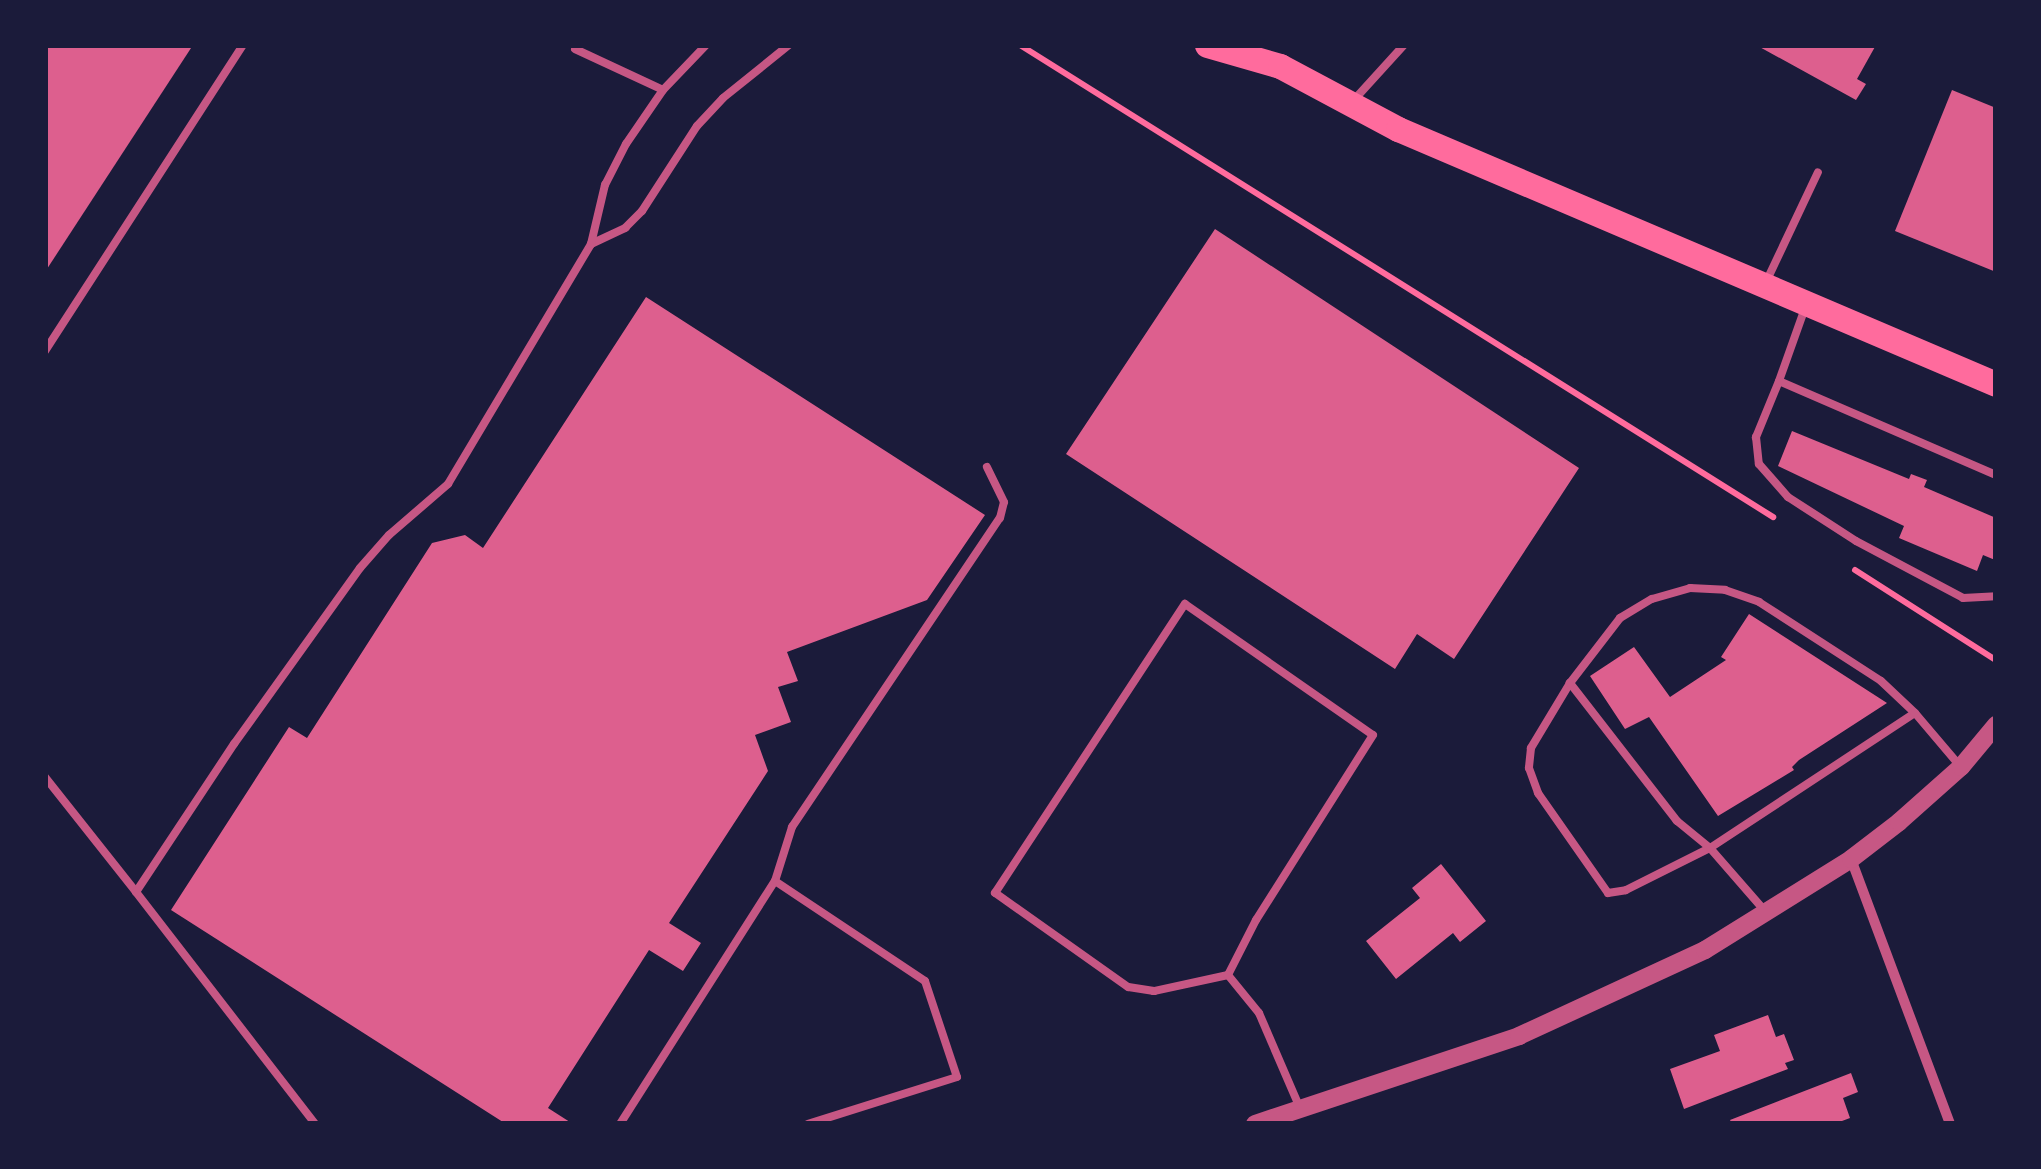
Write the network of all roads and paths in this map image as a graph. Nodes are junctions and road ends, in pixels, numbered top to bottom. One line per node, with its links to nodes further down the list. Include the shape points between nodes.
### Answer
1 (243, 45): 15 (lane)
2 (706, 45): 9 (lane)
3 (789, 45): 12 (lane, via 697,126 642,211 625,228)
4 (1020, 45): 20 (path)
5 (1207, 45): 8 (main road)
6 (1404, 45): 10 (lane)
7 (574, 49): 9 (lane)
8 (1275, 56): 10 (main road)
9 (664, 90): 12 (lane, via 604,184)
10 (1349, 106): 13 (main road)
11 (1818, 172): 13 (lane)
12 (591, 244): 33 (lane, via 448,484 360,568)
13 (1765, 284): 14 (main road)
14 (1807, 303): 16 (lane); 17 (main road)
15 (45, 351)
16 (1779, 381): 19 (lane); 22 (lane, via 1754,452 1776,486 1856,541 1963,598)
17 (1996, 384)
18 (987, 467): 32 (lane, via 1004,502 1000,518 792,827)
19 (1996, 475)
20 (1778, 520)
21 (1841, 561): 23 (path)
22 (1996, 596)
23 (1996, 660)
24 (1570, 683): 25 (lane, via 1620,618 1690,588 1725,590 1759,602 1881,681); 30 (lane, via 1678,821); 30 (lane, via 1531,748 1529,768 1538,793 1599,883 1608,892 1626,890)
25 (1916, 713): 28 (lane); 30 (lane)
26 (1996, 726): 27 (street)
27 (1990, 746): 28 (street)
28 (1961, 768): 31 (street)
29 (45, 777): 33 (lane)
30 (1710, 848): 34 (lane)
31 (1851, 859): 34 (street); 41 (street)
32 (775, 880): 38 (lane); 39 (lane, via 926,981 957,1077)
33 (136, 892): 37 (lane)
34 (1766, 913): 36 (street, via 1621,992 1519,1036)
35 (1228, 975): 35 (lane, via 1373,736 1185,604 995,892 1128,987 1154,991); 36 (lane, via 1259,1013)
36 (1300, 1110): 40 (street)
37 (315, 1124)
38 (620, 1124)
39 (808, 1124)
40 (1255, 1124)
41 (1950, 1124)

